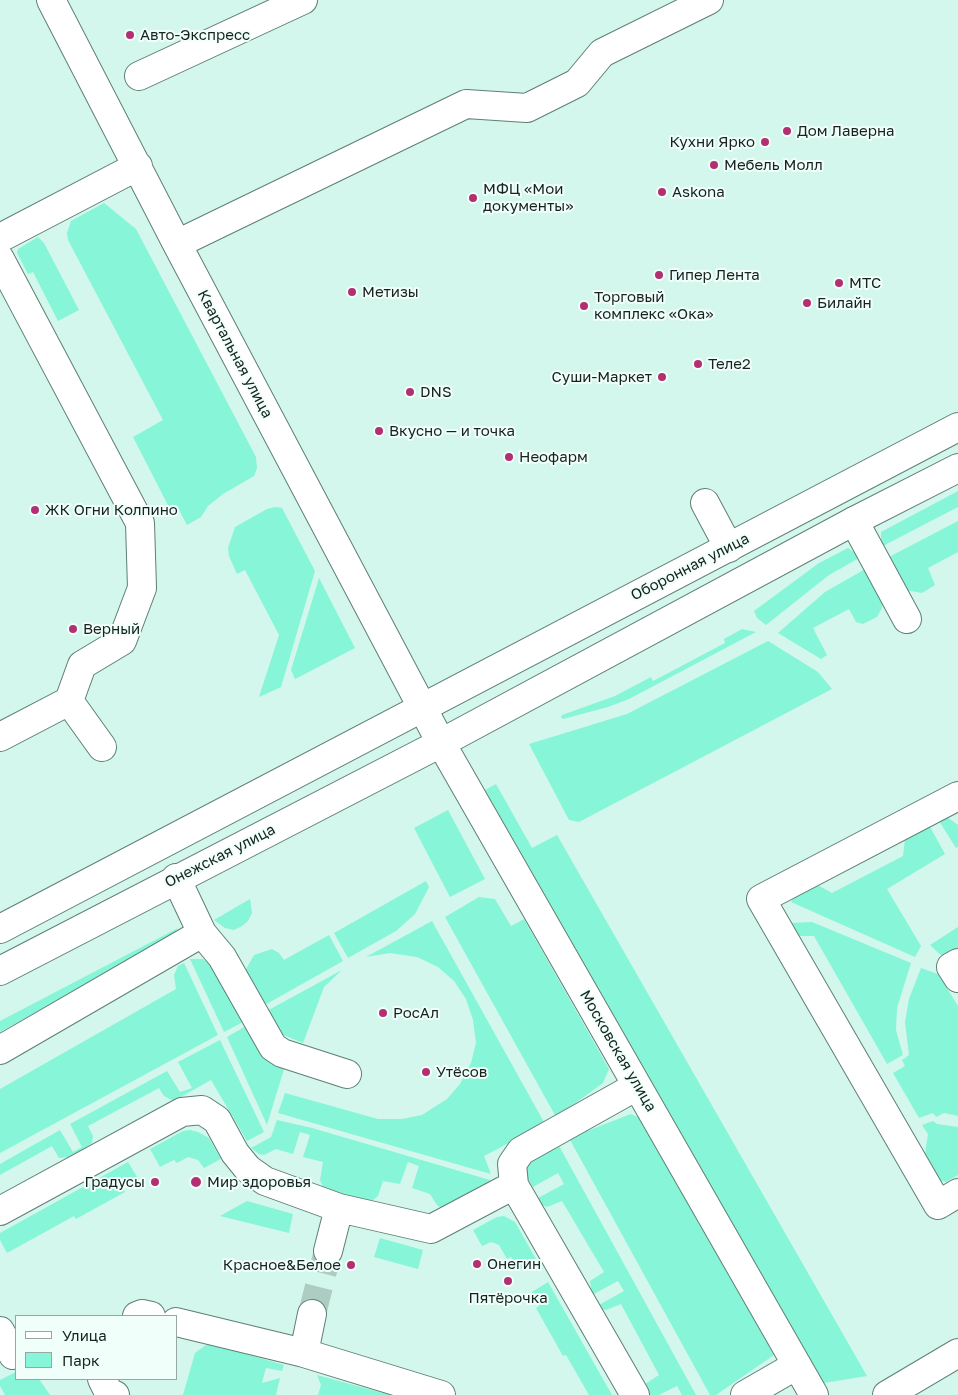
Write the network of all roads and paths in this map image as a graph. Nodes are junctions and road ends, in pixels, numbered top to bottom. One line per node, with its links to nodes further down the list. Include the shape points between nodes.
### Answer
1 (51, 0): 5 (main road, Квартальная улица)
2 (303, 0): 4 (main road)
3 (709, 0): 7 (main road, via 602,53 577,82 527,108 466,104)
4 (139, 76)
5 (138, 166): 6 (main road); 7 (main road, Квартальная улица)
6 (0, 238)
7 (177, 244): 16 (main road, Квартальная улица)
8 (0, 259): 15 (main road, via 140,523 142,588 122,641 82,665)
9 (958, 428): 13 (main road, Оборонная улица)
10 (958, 468): 12 (main road)
11 (705, 503): 13 (main road)
12 (854, 521): 14 (main road); 18 (main road)
13 (729, 548): 16 (main road, Оборонная улица)
14 (907, 619)
15 (69, 701): 17 (main road); 19 (main road)
16 (422, 707): 18 (main road, Московская улица); 22 (main road)
17 (0, 737)
18 (441, 743): 21 (main road, Онежская улица); 29 (main road, Московская улица)
19 (102, 747)
20 (958, 796): 31 (main road, via 761,899 938,1205)
21 (176, 878): 23 (main road); 25 (main road, Онежская улица)
22 (0, 929)
23 (202, 933): 27 (main road); 28 (main road, via 222,957 272,1047)
24 (958, 963): 26 (main road, via 952,967)
25 (0, 970)
26 (958, 978)
27 (0, 1050)
28 (347, 1074)
29 (638, 1086): 30 (main road, via 521,1151 512,1164); 41 (main road, Московская улица)
30 (514, 1184): 32 (main road, via 431,1229); 46 (main road)
31 (958, 1194)
32 (339, 1208): 33 (main road, via 259,1178 235,1153 217,1120 202,1110 182,1112); 34 (main road)
33 (0, 1211)
34 (328, 1251)
35 (312, 1314): 38 (main road)
36 (178, 1322): 38 (main road)
37 (0, 1331): 40 (main road)
38 (304, 1353): 45 (main road)
39 (958, 1354): 43 (main road)
40 (10, 1357)
41 (797, 1364): 47 (main road); 48 (main road, Московская улица)
42 (102, 1380): 44 (main road, via 109,1393)
43 (904, 1391)
44 (115, 1395)
45 (441, 1395)
46 (635, 1395)
47 (745, 1395)
48 (814, 1395)

